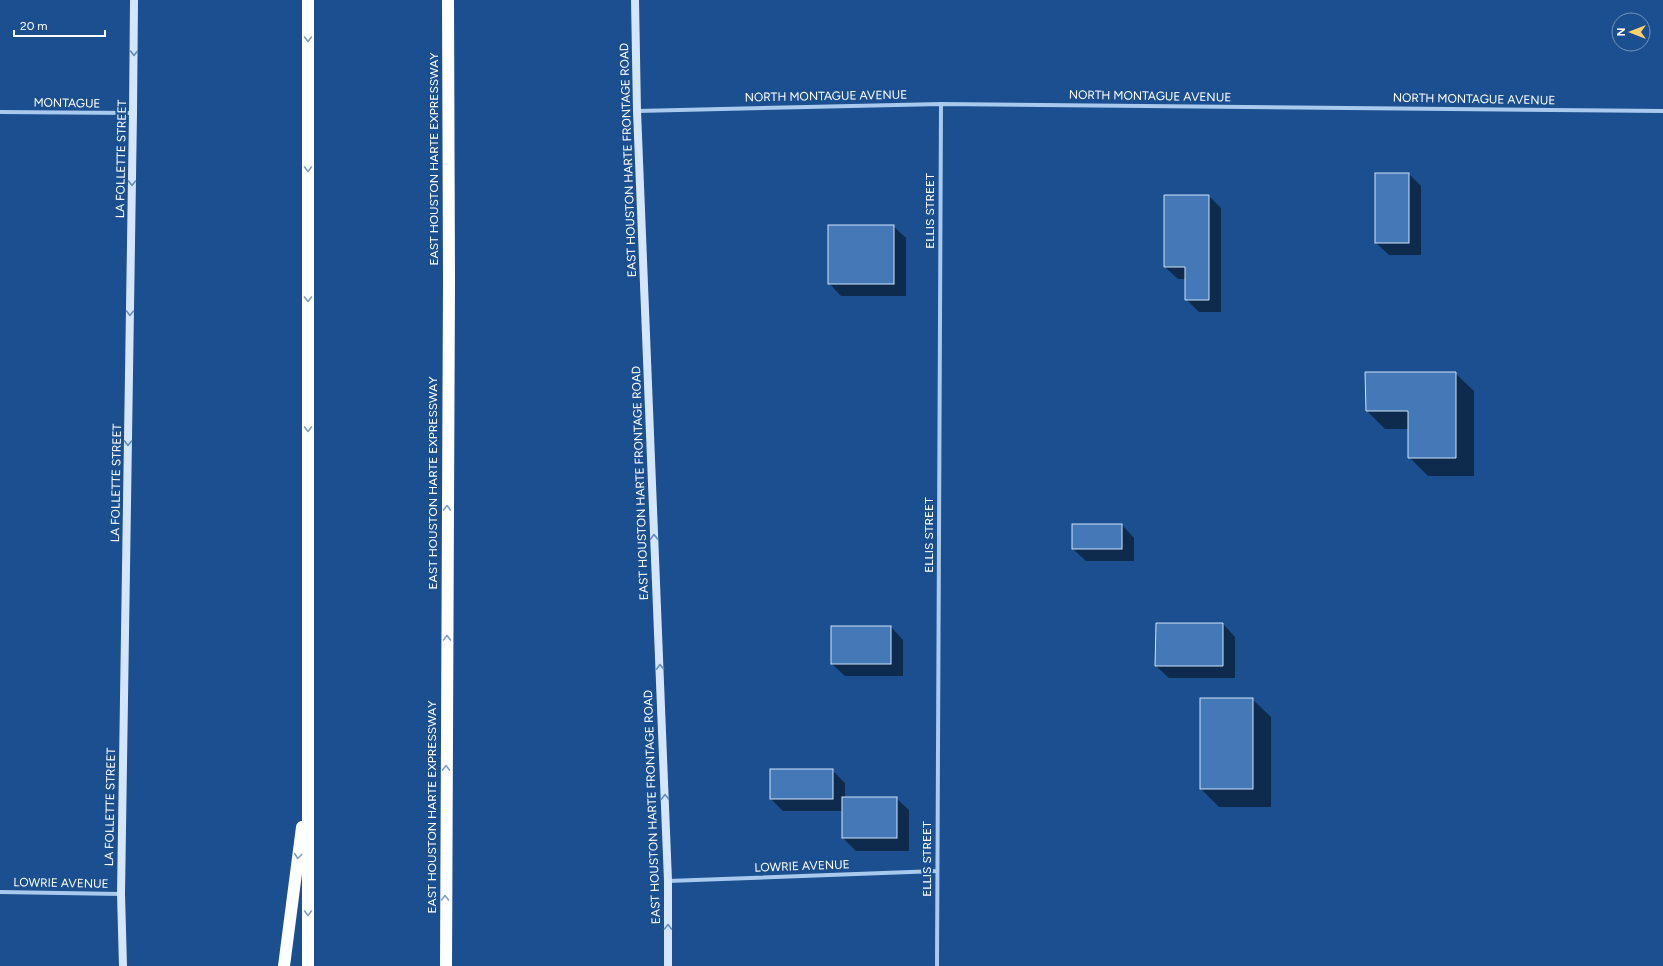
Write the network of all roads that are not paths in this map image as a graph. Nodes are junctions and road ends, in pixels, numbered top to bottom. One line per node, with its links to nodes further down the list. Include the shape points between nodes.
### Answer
1 (134, 0): 9 (main road, LA FOLLETTE STREET, one-way to 9)
2 (308, 0): 10 (highway, one-way to 10)
3 (448, 0): 18 (highway, EAST HOUSTON HARTE EXPRESSWAY, one-way to 3, via 445,937)
4 (635, 0): 6 (main road, EAST HOUSTON HARTE FRONTAGE ROAD)
5 (941, 104): 6 (street, NORTH MONTAGUE AVENUE); 7 (street, NORTH MONTAGUE AVENUE); 11 (street, ELLIS STREET)
6 (637, 111): 12 (main road, EAST HOUSTON HARTE FRONTAGE ROAD, one-way to 6)
7 (1663, 111)
8 (0, 112): 9 (street, MONTAGUE)
9 (133, 113): 14 (main road, LA FOLLETTE STREET, one-way to 14)
10 (308, 776): 16 (highway, one-way to 16); 17 (highway, one-way to 17)
11 (937, 871): 12 (street, LOWRIE AVENUE); 20 (street, ELLIS STREET)
12 (668, 881): 19 (main road, EAST HOUSTON HARTE FRONTAGE ROAD, one-way to 12)
13 (0, 892): 14 (street, LOWRIE AVENUE)
14 (121, 894): 15 (main road, LA FOLLETTE STREET)
15 (123, 966)
16 (284, 966)
17 (308, 966)
18 (447, 966)
19 (668, 966)
20 (937, 966)

